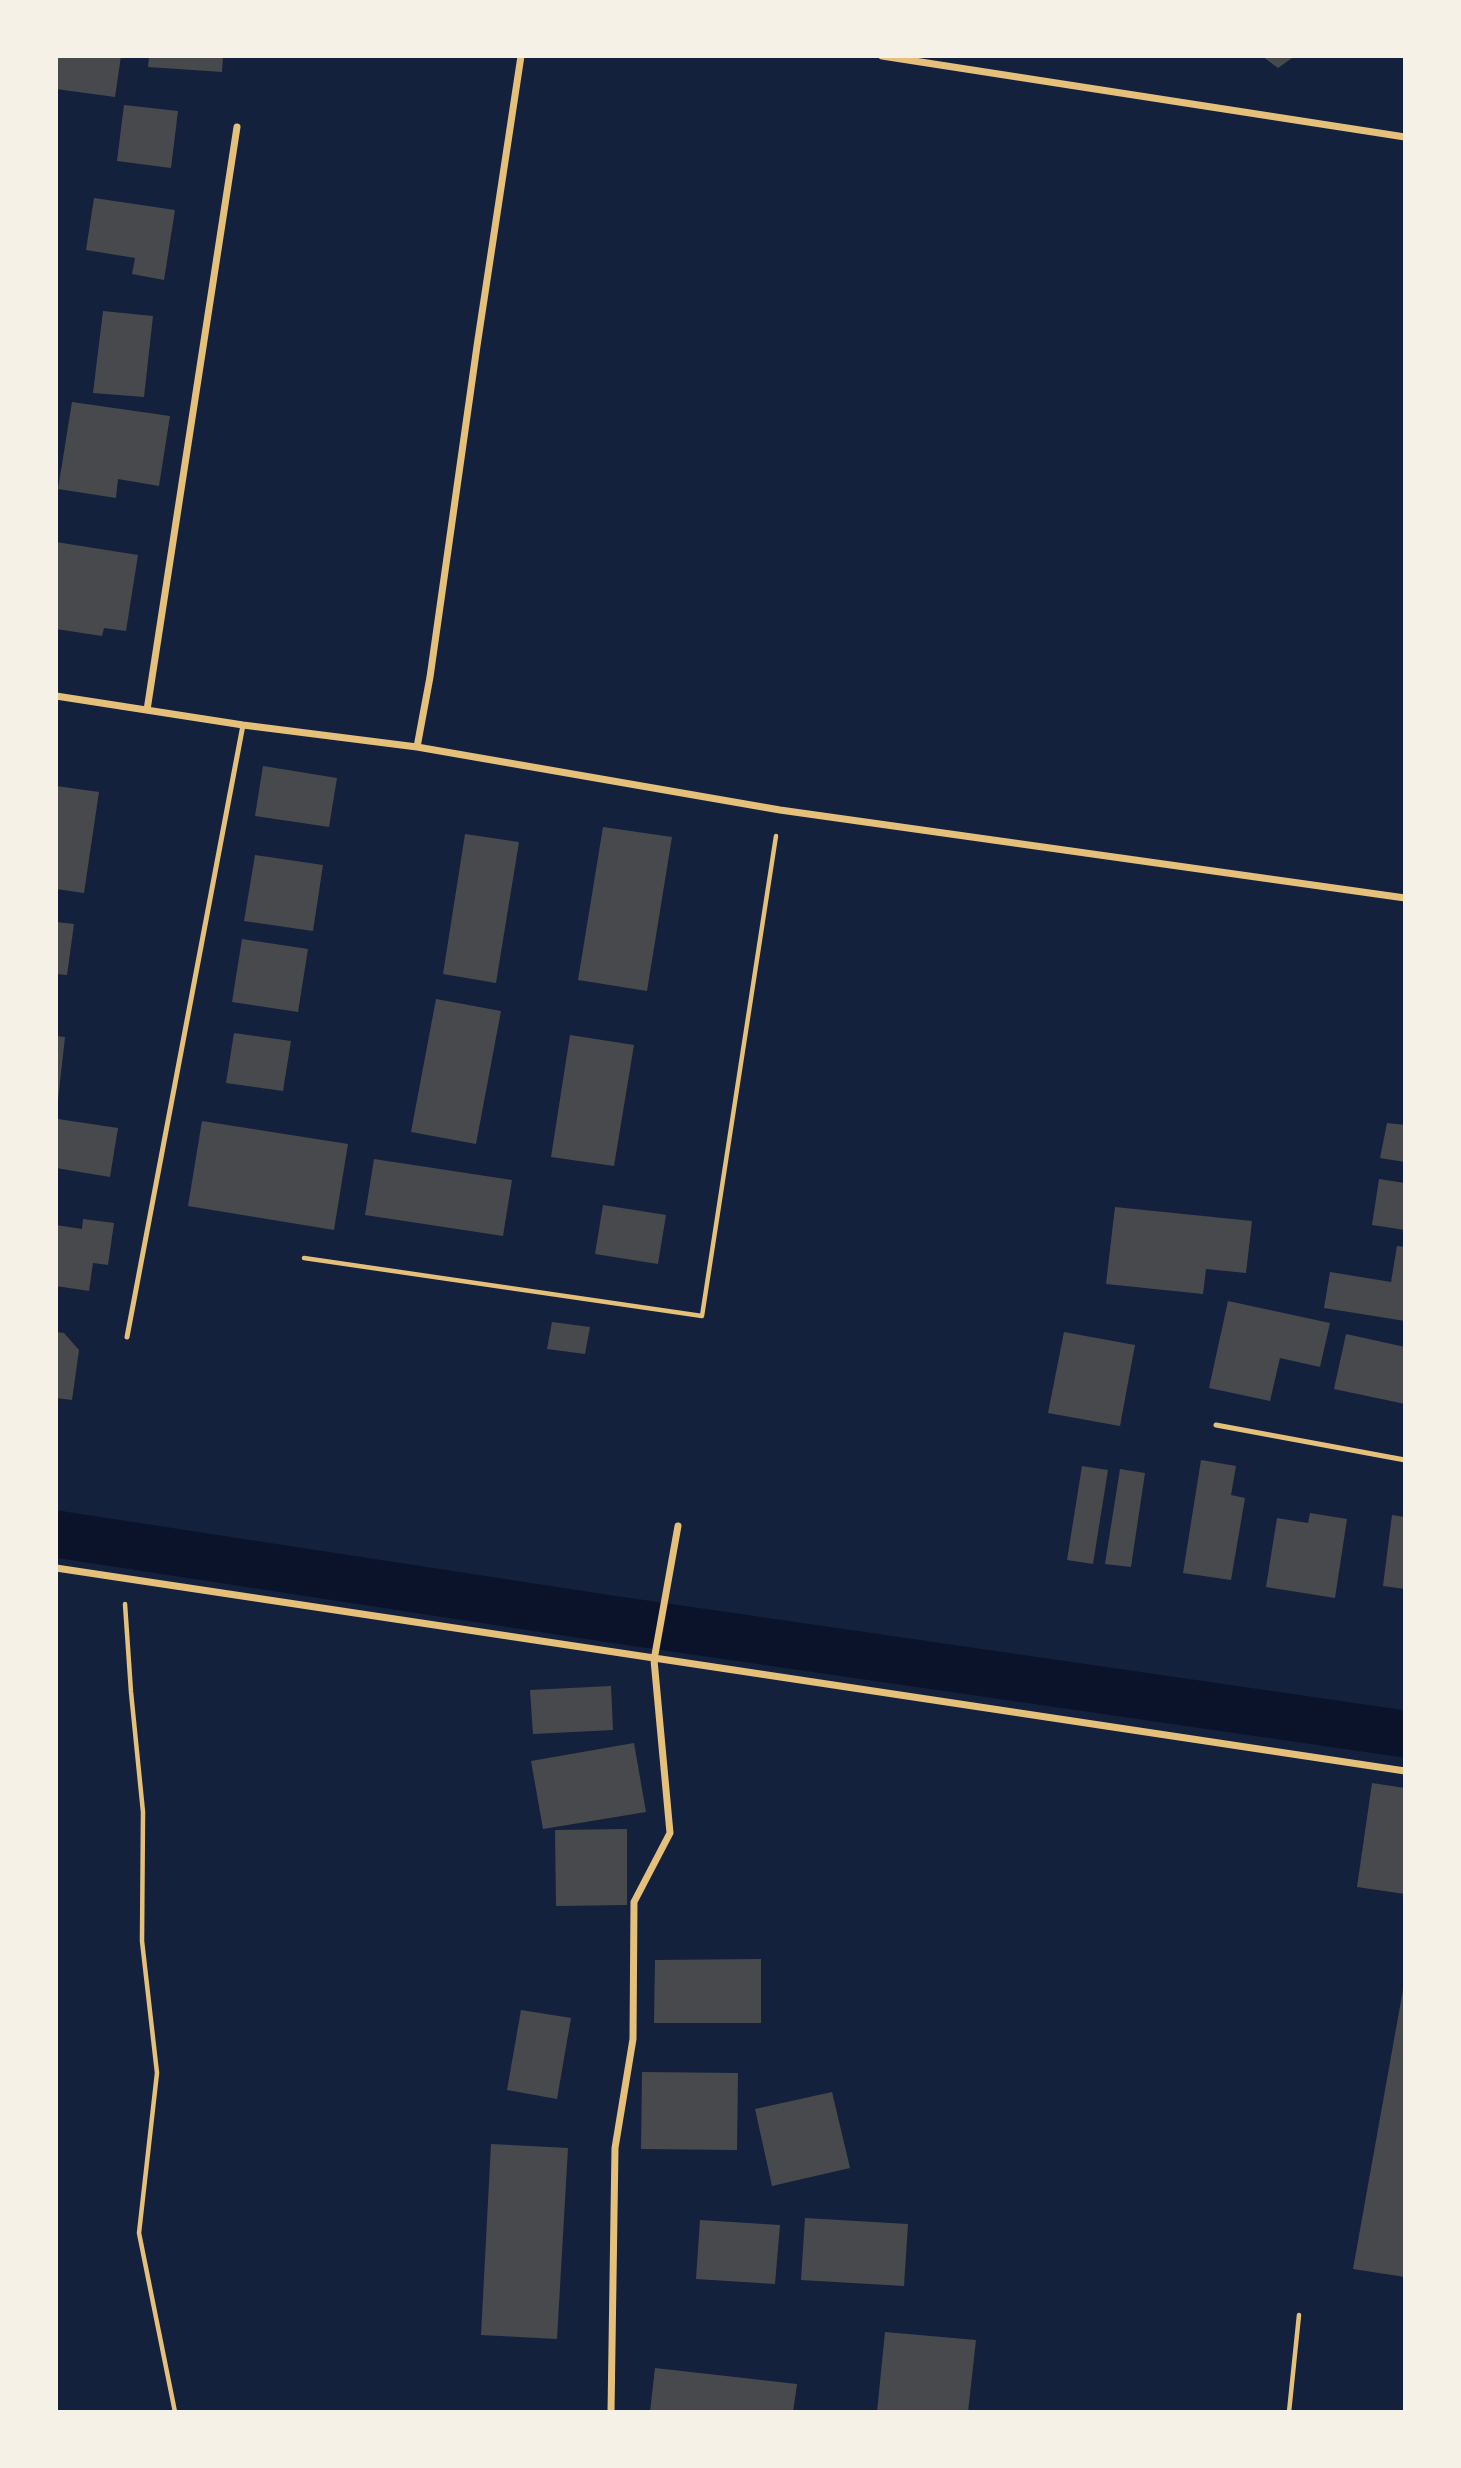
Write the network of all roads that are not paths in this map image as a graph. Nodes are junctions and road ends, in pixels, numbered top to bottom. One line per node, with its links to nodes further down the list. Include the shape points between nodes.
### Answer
1 (522, 56): 8 (street)
2 (882, 56): 4 (street)
3 (237, 127): 6 (street)
4 (1405, 137)
5 (56, 696): 6 (street)
6 (147, 710): 7 (street)
7 (243, 725): 8 (street); 10 (lane)
8 (417, 747): 9 (street, via 780,810)
9 (1405, 898)
10 (127, 1337)
11 (1216, 1425): 12 (lane)
12 (1405, 1460)
13 (678, 1527): 15 (street)
14 (56, 1568): 15 (street)
15 (654, 1660): 16 (street); 17 (street, via 670,1833 634,1902 634,2039 615,2148)
16 (1405, 1771)
17 (611, 2412)

